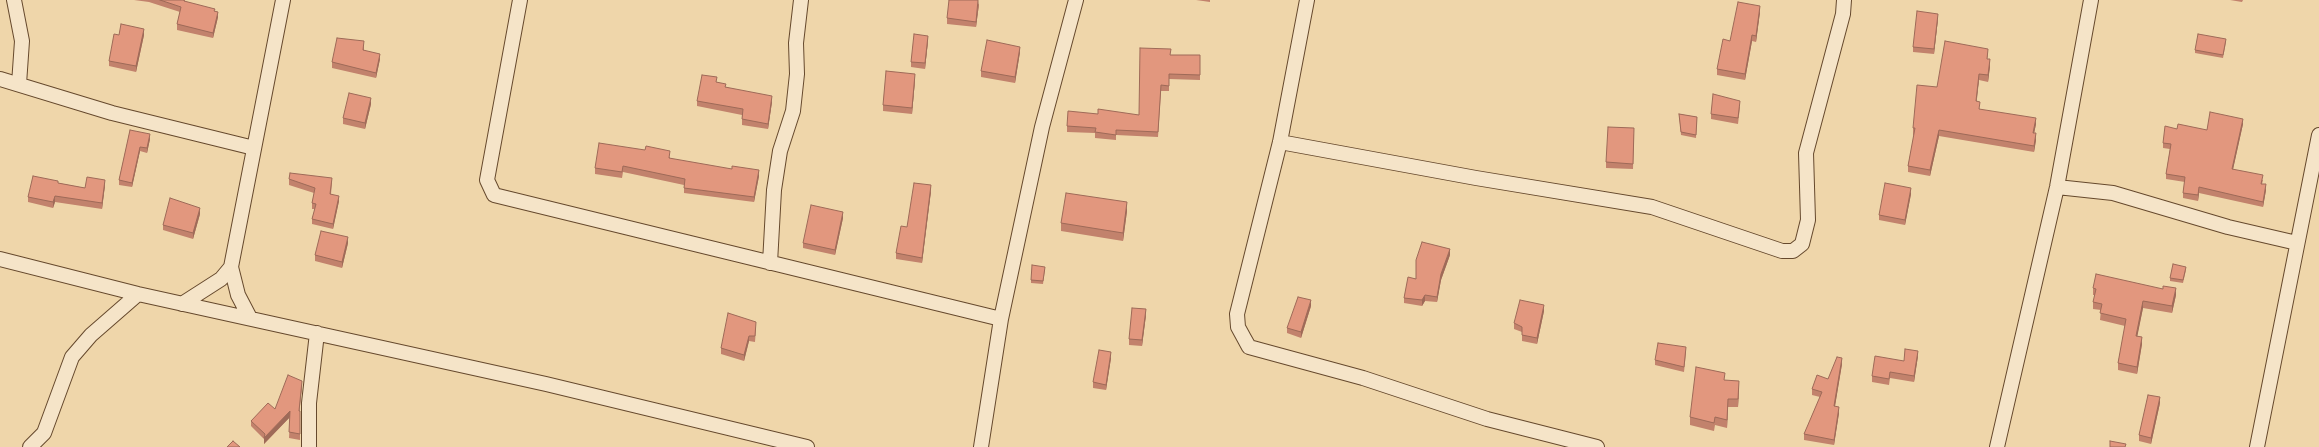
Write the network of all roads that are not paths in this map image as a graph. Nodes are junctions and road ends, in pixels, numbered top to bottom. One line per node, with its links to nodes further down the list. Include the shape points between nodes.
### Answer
1 (14, 0): 10 (street, via 22,41)
2 (283, 0): 13 (street)
3 (520, 0): 17 (street, via 488,180 494,195)
4 (801, 0): 17 (street, via 796,43 797,74 792,111 780,151 774,190)
5 (1076, 0): 22 (street, via 1042,127)
6 (1308, 0): 12 (street)
7 (1844, 0): 12 (street, via 1843,14 1806,153 1808,220 1802,244 1793,251 1782,251 1652,207)
8 (2091, 0): 14 (street)
9 (0, 79): 10 (street)
10 (19, 84): 13 (street, via 112,114)
11 (2319, 135): 15 (street)
12 (1280, 142): 28 (street, via 1237,314 1238,327 1249,347 1363,378 1487,419)
13 (254, 148): 18 (street)
14 (2058, 187): 15 (street, via 2113,193 2228,226); 29 (street)
15 (2297, 242): 30 (street)
16 (0, 259): 19 (street)
17 (770, 263): 22 (street)
18 (231, 267): 20 (street, via 221,279); 21 (street, via 238,295)
19 (138, 294): 20 (street); 24 (street, via 90,335 72,356 44,433)
20 (182, 304): 21 (street)
21 (250, 318): 23 (street)
22 (1000, 319): 27 (street)
23 (317, 333): 25 (street, via 309,403); 26 (street, via 546,384)
24 (30, 447)
25 (309, 447)
26 (807, 447)
27 (981, 447)
28 (1597, 447)
29 (1997, 447)
30 (2257, 447)

